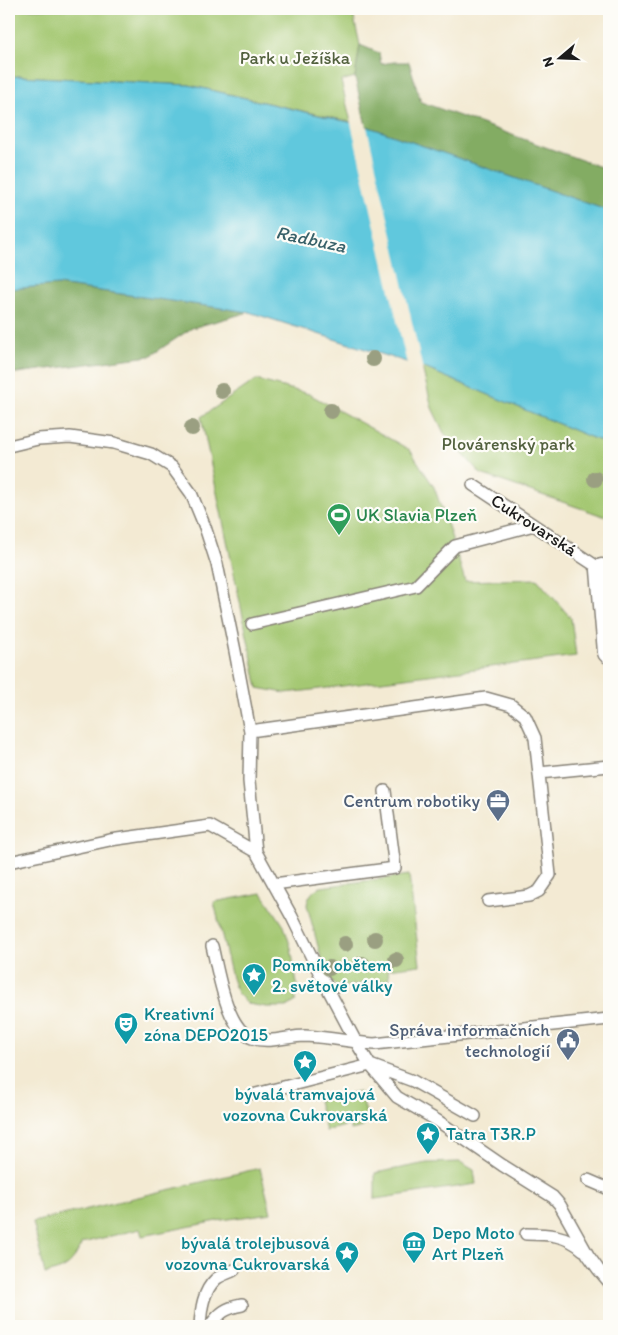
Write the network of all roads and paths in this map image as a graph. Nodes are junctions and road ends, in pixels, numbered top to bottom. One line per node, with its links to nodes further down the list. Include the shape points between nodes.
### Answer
1 (9, 446): 7 (lane, via 38,439 70,437 114,443 151,454 172,467 191,493 216,564)
2 (473, 485): 3 (lane, Cukrovarská)
3 (534, 525): 4 (lane, Cukrovarská); 5 (lane, via 454,546 416,586)
4 (606, 570): 6 (street, Cukrovarská)
5 (252, 624)
6 (609, 652)
7 (250, 731): 9 (lane, via 486,698 511,705 525,716 535,738); 11 (lane, via 249,781)
8 (609, 766): 9 (lane)
9 (539, 773): 14 (lane, via 550,875 539,891 529,896)
10 (385, 791): 13 (lane, via 395,868)
11 (256, 852): 12 (lane, via 210,826 110,840); 13 (lane)
12 (9, 862)
13 (274, 884): 17 (lane)
14 (488, 902)
15 (212, 946): 17 (lane, via 230,1013 242,1032 252,1038 267,1040 303,1036)
16 (609, 1019): 17 (lane, via 374,1044)
17 (356, 1042): 18 (lane)
18 (370, 1065): 19 (lane); 20 (lane, via 413,1081); 24 (lane, via 397,1097 553,1197)
19 (256, 1094)
20 (475, 1116)
21 (588, 1180): 22 (lane)
22 (609, 1189)
23 (526, 1234): 24 (lane, via 562,1237 574,1242)
24 (588, 1255): 26 (lane)
25 (234, 1270): 28 (lane, via 217,1278 206,1293)
26 (609, 1282)
27 (242, 1304): 29 (lane, via 225,1310)
28 (200, 1326)
29 (210, 1326)

